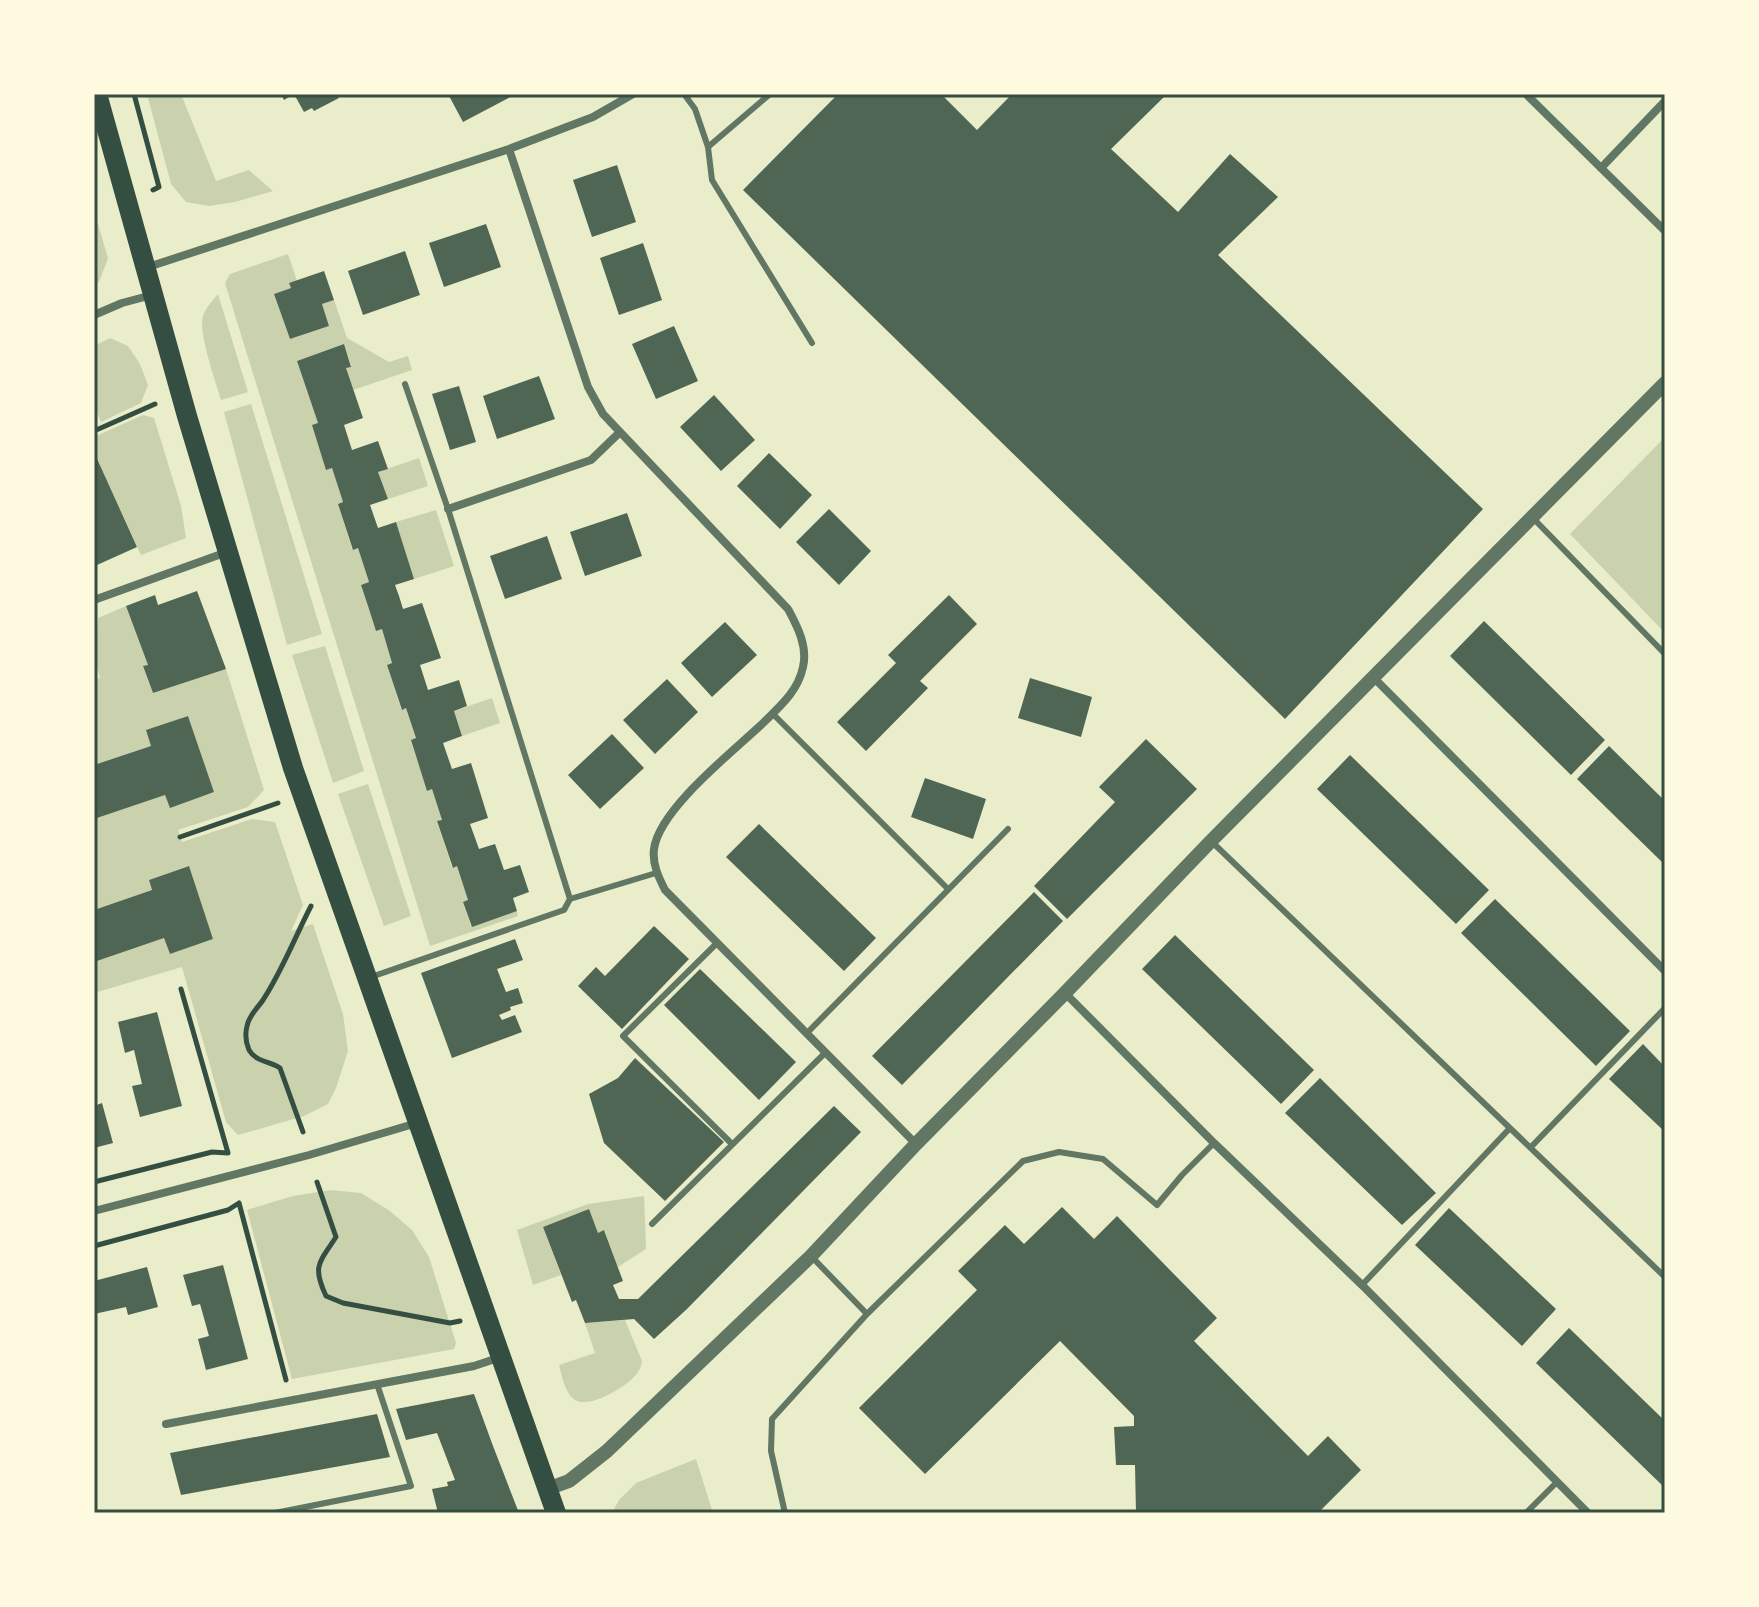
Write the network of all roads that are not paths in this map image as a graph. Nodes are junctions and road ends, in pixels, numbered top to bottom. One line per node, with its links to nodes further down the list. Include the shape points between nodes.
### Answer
1 (97, 94): 11 (main road)
2 (633, 94): 8 (street, via 593,117)
3 (684, 94): 7 (lane)
4 (770, 94): 7 (lane)
5 (1526, 94): 9 (street)
6 (1665, 101): 9 (street)
7 (708, 147): 14 (lane, via 712,180)
8 (509, 149): 11 (street); 17 (street, via 588,387)
9 (1601, 168): 10 (street)
10 (1665, 231)
11 (145, 269): 12 (main road)
12 (152, 295): 13 (street); 20 (main road)
13 (94, 315)
14 (812, 343)
15 (1665, 383): 19 (street)
16 (405, 384): 18 (lane)
17 (620, 432): 18 (street, via 591,460); 24 (street, via 788,609 801,636 804,666 791,695)
18 (448, 509): 29 (lane)
19 (1532, 517): 22 (lane); 23 (street)
20 (227, 552): 21 (street); 32 (main road, via 293,768)
21 (94, 600)
22 (1665, 654)
23 (1373, 677): 26 (street); 31 (street)
24 (773, 714): 27 (street, via 680,801 662,825 654,849); 28 (lane)
25 (1008, 829): 28 (lane)
26 (1211, 841): 33 (street); 38 (lane)
27 (656, 873): 29 (lane); 30 (street, via 665,890)
28 (948, 889): 35 (lane)
29 (570, 899): 32 (lane, via 564,910)
30 (717, 943): 35 (street); 40 (lane, via 623,1036)
31 (1665, 971)
32 (368, 978): 37 (main road)
33 (1065, 993): 39 (street); 41 (street)
34 (1665, 1008): 42 (lane)
35 (807, 1033): 36 (street)
36 (826, 1052): 40 (lane); 41 (street)
37 (419, 1123): 43 (street); 49 (main road)
38 (1510, 1128): 42 (lane); 47 (lane)
39 (1214, 1143): 47 (street); 48 (lane, via 1157,1205 1103,1159 1059,1152 1023,1161)
40 (732, 1144): 44 (lane)
41 (916, 1144): 45 (street)
42 (1531, 1147): 46 (lane)
43 (94, 1211)
44 (652, 1224)
45 (811, 1256): 48 (lane); 53 (street, via 607,1451 569,1481)
46 (1665, 1277)
47 (1362, 1285): 52 (street)
48 (867, 1314): 56 (lane, via 772,1419 771,1451)
49 (500, 1357): 50 (street); 53 (main road)
50 (377, 1384): 51 (street); 54 (lane, via 411,1486)
51 (166, 1424)
52 (1557, 1482): 57 (lane); 58 (street)
53 (547, 1489): 55 (main road)
54 (275, 1513)
55 (556, 1513)
56 (785, 1513)
57 (1526, 1513)
58 (1588, 1513)

